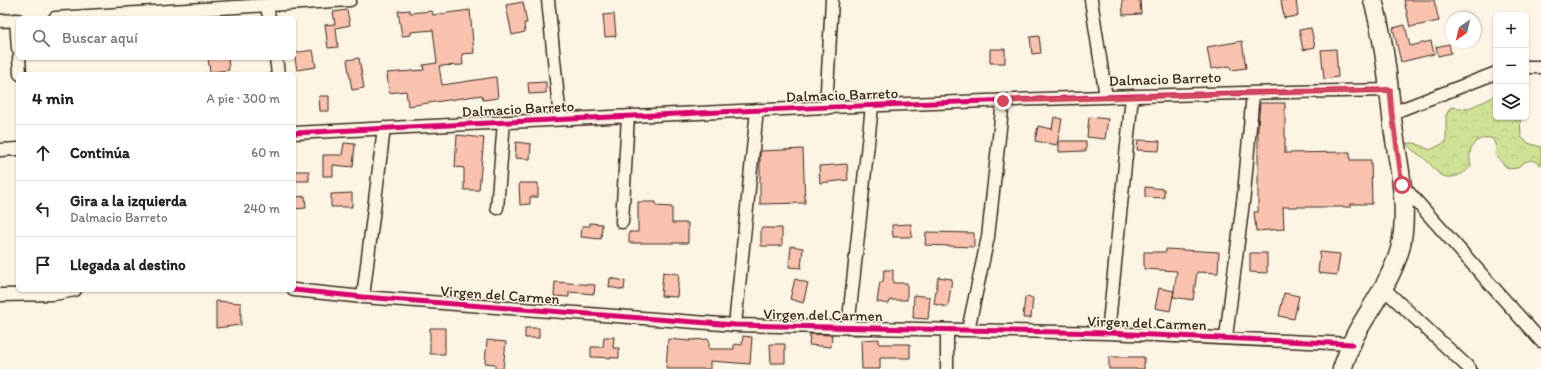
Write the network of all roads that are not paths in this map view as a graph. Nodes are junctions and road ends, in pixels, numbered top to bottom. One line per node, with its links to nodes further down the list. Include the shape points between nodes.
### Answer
1 (350, 0): 6 (street)
2 (548, 0): 28 (street)
3 (832, 0): 24 (street)
4 (1091, 0): 21 (street)
5 (1373, 0): 18 (main road, via 1381,27)
6 (267, 5): 7 (street); 8 (street)
7 (88, 16)
8 (269, 16)
9 (16, 20): 10 (street)
10 (0, 22)
11 (19, 60): 15 (street)
12 (276, 60): 16 (street)
13 (1529, 67): 14 (street)
14 (1541, 67)
15 (20, 72)
16 (278, 72)
17 (1493, 74): 26 (street)
18 (1390, 90): 19 (street, Dalmacio Barreto); 26 (main road)
19 (1252, 93): 20 (street, Dalmacio Barreto); 47 (street, via 1244,194)
20 (1132, 96): 21 (street, Dalmacio Barreto); 46 (street)
21 (1106, 97): 22 (street, Dalmacio Barreto)
22 (1003, 101): 23 (street, Dalmacio Barreto); 45 (street, via 988,237)
23 (872, 106): 24 (street, Dalmacio Barreto); 43 (street)
24 (826, 108): 25 (street, Dalmacio Barreto)
25 (757, 110): 27 (street, Dalmacio Barreto); 42 (street)
26 (1392, 113): 34 (main road)
27 (628, 116): 28 (street, Dalmacio Barreto); 36 (street)
28 (560, 119): 29 (street, Dalmacio Barreto)
29 (504, 122): 30 (street, Dalmacio Barreto); 35 (street)
30 (384, 128): 31 (street, Dalmacio Barreto); 41 (street)
31 (296, 133)
32 (16, 149): 33 (street)
33 (0, 150)
34 (1402, 185): 37 (main road, via 1404,229 1400,250); 48 (street)
35 (498, 208)
36 (622, 222)
37 (1383, 288): 49 (main road); 52 (street)
38 (296, 290): 41 (street, Virgen del Carmen)
39 (64, 292): 40 (street)
40 (0, 295)
41 (363, 297): 42 (street, Virgen del Carmen)
42 (735, 325): 43 (street, Virgen del Carmen)
43 (848, 328): 44 (street, Virgen del Carmen)
44 (947, 330): 45 (street, Virgen del Carmen); 50 (street)
45 (968, 330): 46 (street, Virgen del Carmen)
46 (1108, 333): 47 (street, Virgen del Carmen)
47 (1226, 337): 49 (street, Virgen del Carmen)
48 (1541, 341)
49 (1352, 344): 51 (main road)
50 (947, 369)
51 (1342, 369)
52 (1470, 369)

